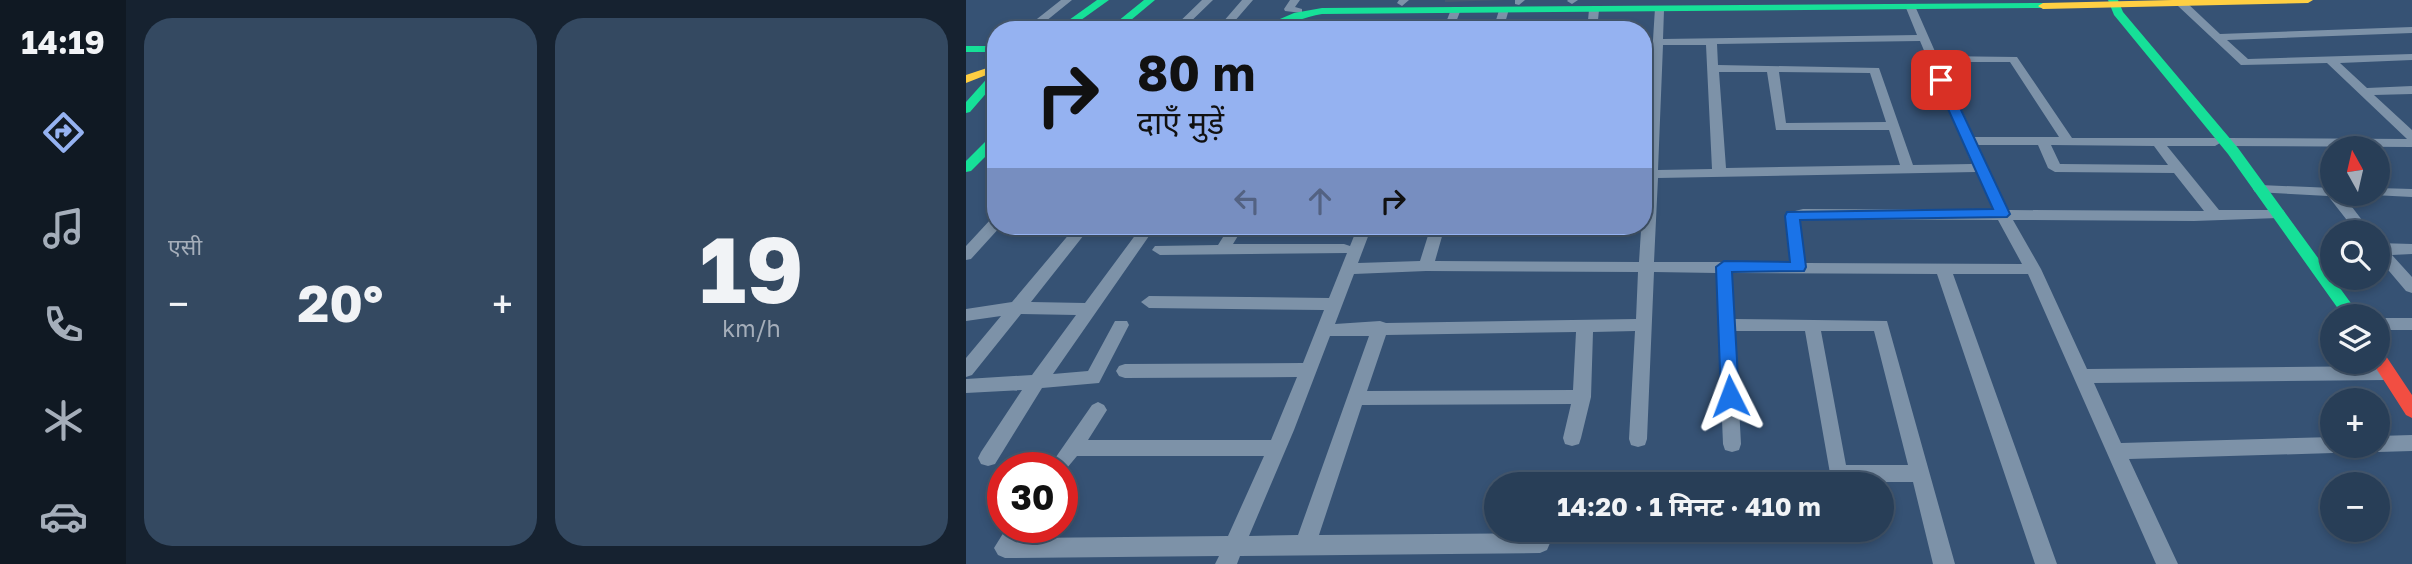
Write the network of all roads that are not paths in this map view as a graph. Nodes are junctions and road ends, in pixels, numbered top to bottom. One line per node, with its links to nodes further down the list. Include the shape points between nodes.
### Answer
1 (1068, 0): 20 (street)
2 (1104, 0): 21 (street)
3 (1119, 0): 22 (street)
4 (1150, 0): 23 (street)
5 (1208, 0): 24 (street)
6 (1248, 0): 25 (street)
7 (1572, 0): 8 (street); 11 (street)
8 (1721, 0)
9 (2308, 0): 14 (street)
10 (1403, 1): 11 (street); 15 (street)
11 (1514, 3): 17 (street); 18 (street); 29 (street)
12 (2123, 3): 14 (street); 16 (street); 60 (street, via 2118,13)
13 (1806, 4): 16 (street); 19 (street)
14 (2182, 5): 32 (street)
15 (1297, 6): 26 (street)
16 (1911, 8): 33 (street)
17 (1456, 9): 27 (street, via 1322,11); 28 (street)
18 (1594, 9): 19 (street); 30 (street)
19 (1659, 9): 35 (street)
20 (1040, 21)
21 (1073, 21)
22 (1094, 21)
23 (1123, 21)
24 (1186, 21)
25 (1229, 21)
26 (1265, 21)
27 (1282, 21)
28 (1451, 21)
29 (1503, 21)
30 (1593, 21)
31 (2412, 30): 32 (street)
32 (2219, 37): 41 (street, via 2245,63)
33 (1923, 38): 34 (street); 40 (street)
34 (1710, 41): 35 (street); 45 (street)
35 (1657, 42): 37 (street)
36 (966, 49): 42 (street)
37 (1652, 55)
38 (966, 57): 43 (street)
39 (2412, 57): 41 (street)
40 (1932, 59): 56 (street); 58 (street, via 2013,59)
41 (2330, 60): 50 (street)
42 (987, 61)
43 (987, 63)
44 (987, 68): 48 (street)
45 (1712, 68): 46 (street); 67 (street)
46 (1773, 70): 54 (street, via 1875,70); 54 (street, via 1780,127)
47 (987, 76): 52 (street)
48 (966, 79)
49 (2412, 90): 50 (street)
50 (2365, 92): 55 (street)
51 (987, 108): 53 (street)
52 (966, 109)
53 (966, 126)
54 (1894, 126): 65 (street)
55 (2412, 137)
56 (1967, 141): 57 (street); 64 (street)
57 (2043, 141): 58 (street); 66 (street, via 2055,168)
58 (2068, 142): 59 (street)
59 (2158, 142): 60 (street); 66 (street)
60 (2221, 142): 61 (street); 69 (street)
61 (2412, 143)
62 (987, 148): 63 (street)
63 (966, 168)
64 (1980, 168): 65 (street); 75 (street)
65 (1908, 169): 67 (street)
66 (2178, 169): 76 (street)
67 (1719, 172): 68 (street)
68 (1652, 173)
69 (2260, 189): 70 (street); 74 (street)
70 (2320, 192)
71 (2390, 192): 72 (street)
72 (2412, 193)
73 (2343, 206): 77 (street)
74 (2277, 213): 76 (street); 102 (street)
75 (2002, 214): 76 (street); 95 (street, via 1792,216); 98 (street)
76 (2215, 215)
77 (2355, 220)
78 (987, 232): 90 (street)
79 (1076, 235): 103 (street)
80 (1142, 235): 104 (street)
81 (1231, 235): 89 (street)
82 (1361, 235): 96 (street)
83 (1435, 235): 92 (street)
84 (1646, 235): 93 (street)
85 (1344, 249): 89 (street)
86 (2390, 249): 87 (street)
87 (2412, 249)
88 (1160, 250): 89 (street)
89 (1222, 250)
90 (966, 255)
91 (2390, 262): 99 (street)
92 (1426, 265): 93 (street); 96 (street)
93 (1647, 267): 94 (street); 110 (street)
94 (1724, 267): 95 (street); 106 (street)
95 (1798, 267): 97 (street)
96 (1348, 268): 101 (street)
97 (1943, 268): 98 (street); 143 (street)
98 (2033, 269): 118 (street)
99 (2412, 288)
100 (1149, 302): 101 (street)
101 (1334, 304): 114 (street)
102 (2344, 304)
103 (1015, 308): 104 (street); 105 (street); 115 (street)
104 (1089, 309): 120 (street)
105 (966, 314)
106 (1727, 324): 111 (street); 129 (street)
107 (2390, 324): 108 (street)
108 (2412, 324)
109 (1121, 325): 120 (street, via 1093,378)
110 (1644, 325): 112 (street); 127 (street)
111 (1812, 325): 137 (street, via 1881,325); 137 (street, via 1838,473)
112 (1585, 326): 113 (street); 122 (street)
113 (1380, 327): 114 (street); 123 (street)
114 (1324, 330): 116 (street)
115 (966, 370)
116 (1308, 370): 117 (street); 133 (street)
117 (1125, 371)
118 (2082, 376): 119 (street); 134 (street)
119 (2393, 376): 125 (street)
120 (1037, 382): 121 (street); 135 (street)
121 (966, 386)
122 (1582, 397): 123 (street); 126 (street)
123 (1356, 398): 140 (street)
124 (1098, 410): 132 (street)
125 (2412, 410)
126 (1572, 438)
127 (1638, 439)
128 (2412, 443): 130 (street)
129 (1732, 444)
130 (2390, 444)
131 (2320, 445): 134 (street)
132 (1072, 448): 133 (street); 136 (street)
133 (1277, 448): 141 (street)
134 (2116, 451): 144 (street)
135 (992, 452)
136 (1069, 452)
137 (1920, 474): 142 (street)
138 (1008, 543): 141 (street, via 1005,548)
139 (1540, 543): 140 (street)
140 (1305, 545): 141 (street)
141 (1230, 555)
142 (1944, 564)
143 (2046, 564)
144 (2167, 564)

